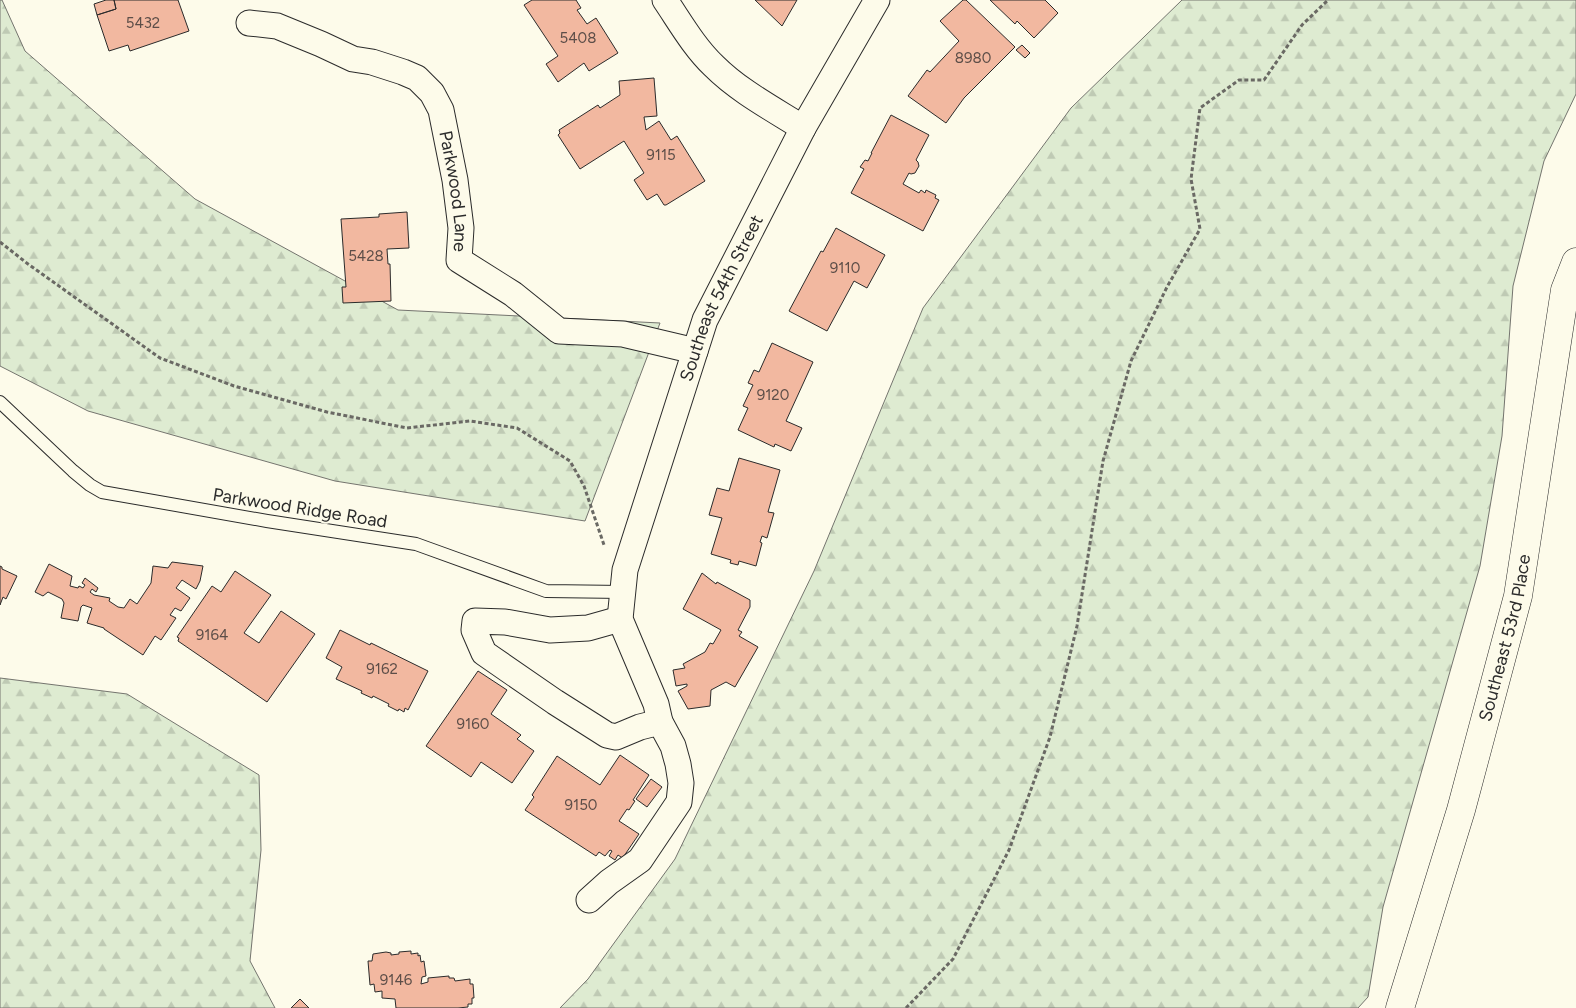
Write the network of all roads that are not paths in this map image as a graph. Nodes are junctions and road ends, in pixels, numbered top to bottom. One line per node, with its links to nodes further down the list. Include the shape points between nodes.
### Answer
1 (665, 0): 4 (street, via 713,65 739,87)
2 (878, 0): 4 (street, Southeast 54th Street)
3 (249, 23): 6 (street, Parkwood Lane, via 277,26 353,59 403,72 417,78 432,93 441,110 455,180 461,228 459,260 513,294 559,331 623,334)
4 (803, 128): 6 (street, Southeast 54th Street, via 705,320)
5 (1576, 262): 12 (street, Southeast 53rd Place, via 1565,290 1518,596 1461,810)
6 (695, 351): 8 (street, Southeast 54th Street)
7 (0, 402): 8 (lane, Parkwood Ridge Road, via 73,471 102,492 416,544 546,591)
8 (624, 581): 9 (street, Southeast 54th Street)
9 (620, 619): 10 (street, Southeast 54th Street, via 656,704); 10 (street, via 588,628 550,630 505,622 475,621 474,630 484,653 607,735 616,737)
10 (660, 722): 11 (street, Southeast 54th Street, via 678,764 679,802 640,860)
11 (589, 900)
12 (1400, 1008)

